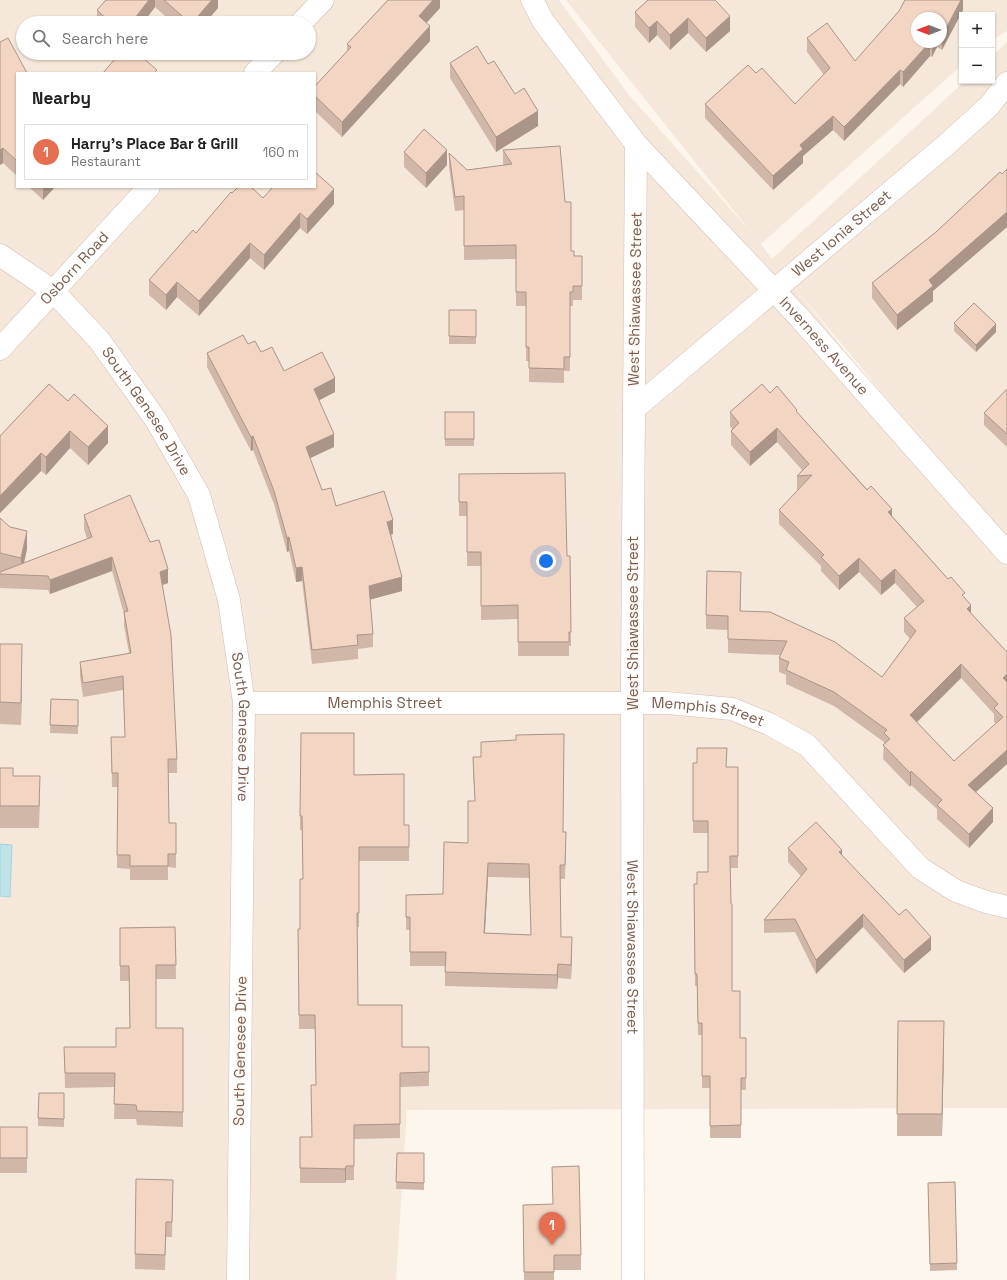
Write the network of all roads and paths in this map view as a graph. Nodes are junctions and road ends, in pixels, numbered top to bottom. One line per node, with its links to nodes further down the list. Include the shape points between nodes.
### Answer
1 (323, 0): 3 (street)
2 (532, 0): 7 (street, via 543,21)
3 (308, 16)
4 (267, 60): 5 (street)
5 (256, 72)
6 (1007, 83): 11 (street, West Ionia Street, via 989,106)
7 (636, 144): 11 (street, Inverness Avenue); 13 (street, West Shiawassee Street)
8 (148, 188): 10 (street, Osborn Road)
9 (0, 255): 10 (street, South Genesee Drive)
10 (53, 291): 12 (street, Osborn Road); 16 (street, South Genesee Drive, via 99,340 156,420 199,495 229,600)
11 (773, 291): 13 (street, West Ionia Street); 14 (street, Inverness Avenue)
12 (0, 349)
13 (634, 409): 15 (street, West Shiawassee Street)
14 (1007, 553)
15 (632, 702): 16 (street, Memphis Street); 17 (street, Memphis Street, via 732,709 770,724 808,745 920,868 956,891); 19 (street, West Shiawassee Street)
16 (244, 703): 18 (street, South Genesee Drive)
17 (1007, 907)
18 (238, 1280)
19 (633, 1280)

